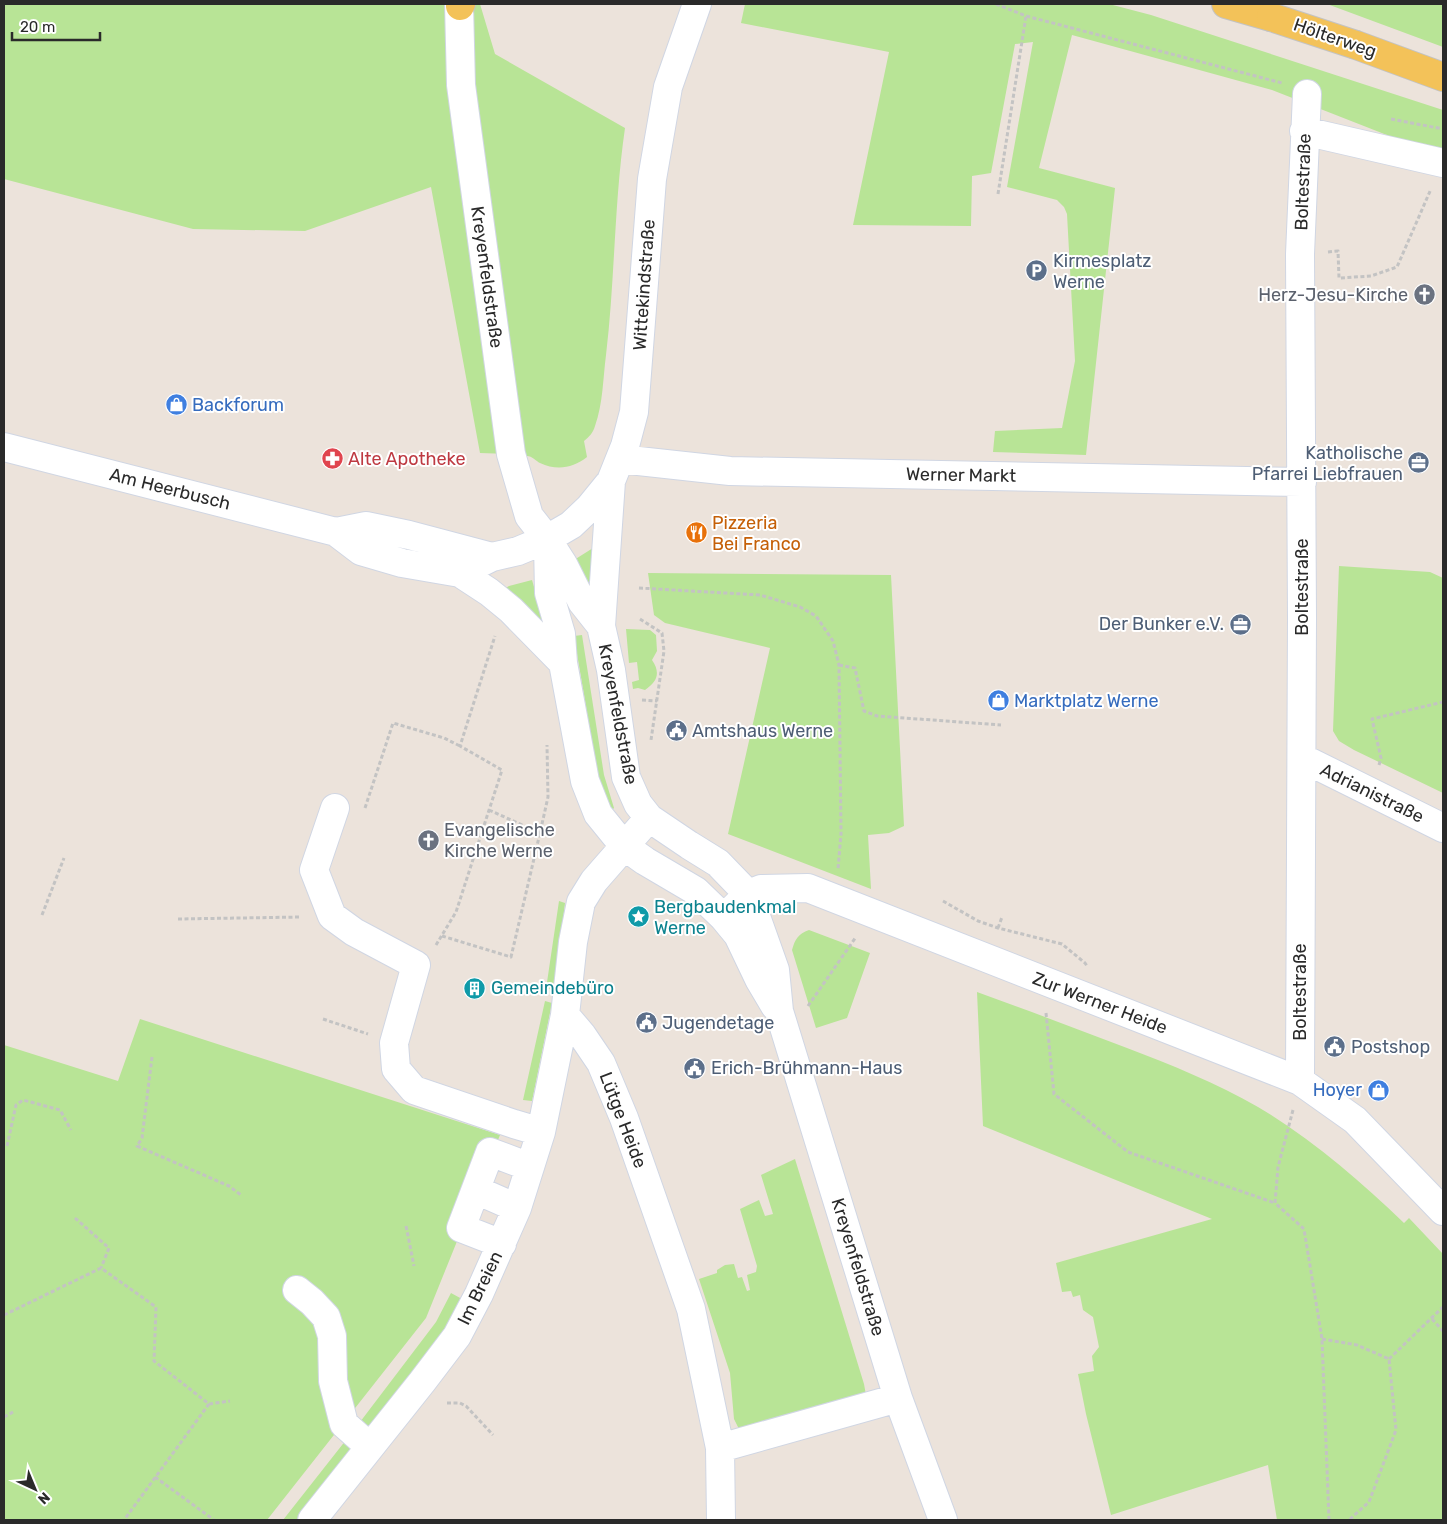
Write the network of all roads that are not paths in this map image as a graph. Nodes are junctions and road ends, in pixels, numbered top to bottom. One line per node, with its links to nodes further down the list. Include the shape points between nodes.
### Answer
1 (460, 4): 12 (street, Kreyenfeldstraße, via 461,85 511,454 530,516)
2 (697, 4): 9 (street, Wittekindstraße, via 668,87 652,179 634,412)
3 (1226, 4): 4 (main road, Hölterweg, bridge, via 1356,45)
4 (1443, 77)
5 (1307, 94): 6 (street, Boltestraße)
6 (1304, 131): 7 (street); 10 (street, Boltestraße, via 1300,254)
7 (1443, 163)
8 (4, 447): 11 (street, Am Heerbusch)
9 (615, 470): 10 (street, Werner Markt); 12 (street, Wittekindstraße, via 589,508 571,525); 15 (street, Kreyenfeldstraße)
10 (1302, 482): 17 (street, Boltestraße)
11 (336, 532): 13 (street, Am Heerbusch, via 366,526); 14 (street, Am Heerbusch, via 361,551 402,563)
12 (547, 539): 13 (street, Am Heerbusch); 15 (street, Kreyenfeldstraße, via 582,602); 16 (street, Kreyenfeldstraße, via 549,593 561,634)
13 (492, 557): 14 (street, Am Heerbusch)
14 (460, 573): 16 (street, via 511,610)
15 (601, 626): 19 (street, Kreyenfeldstraße, via 611,670 626,777 638,804)
16 (563, 663): 21 (street, Kreyenfeldstraße, via 585,781 598,814)
17 (1302, 758): 20 (street, Adrianistraße); 26 (street, Boltestraße)
18 (335, 808): 27 (street, via 314,870 332,916 354,932 416,965 394,1044 396,1069 414,1090)
19 (649, 818): 21 (street); 22 (street, Kreyenfeldstraße, via 718,863)
20 (1443, 828)
21 (624, 846): 23 (street, Kreyenfeldstraße, via 696,891); 25 (street, via 581,902)
22 (748, 894): 23 (street); 24 (street, Kreyenfeldstraße, via 776,970); 26 (street, Zur Werner Heide, via 761,888 808,888)
23 (724, 918): 24 (street, Kreyenfeldstraße, via 738,934)
24 (778, 1011): 34 (street, Kreyenfeldstraße)
25 (565, 1016): 27 (street, Im Breien); 36 (street, Lütge Heide, via 602,1063 624,1118 690,1310)
26 (1300, 1081): 31 (street, Zur Werner Heide, via 1355,1120)
27 (541, 1132): 28 (street, Im Breien)
28 (530, 1167): 29 (street, via 490,1152); 30 (street, Im Breien)
29 (476, 1190): 30 (street); 32 (street, via 461,1228)
30 (516, 1208): 32 (street, Im Breien)
31 (1443, 1212)
32 (502, 1244): 35 (street, Im Breien, via 457,1336)
33 (296, 1290): 35 (street, via 326,1317 332,1336 332,1381 344,1424)
34 (898, 1398): 36 (street); 39 (street, Kreyenfeldstraße)
35 (370, 1447): 37 (street, Im Breien)
36 (720, 1448): 38 (street, Lütge Heide)
37 (312, 1520)
38 (721, 1520)
39 (943, 1520)

